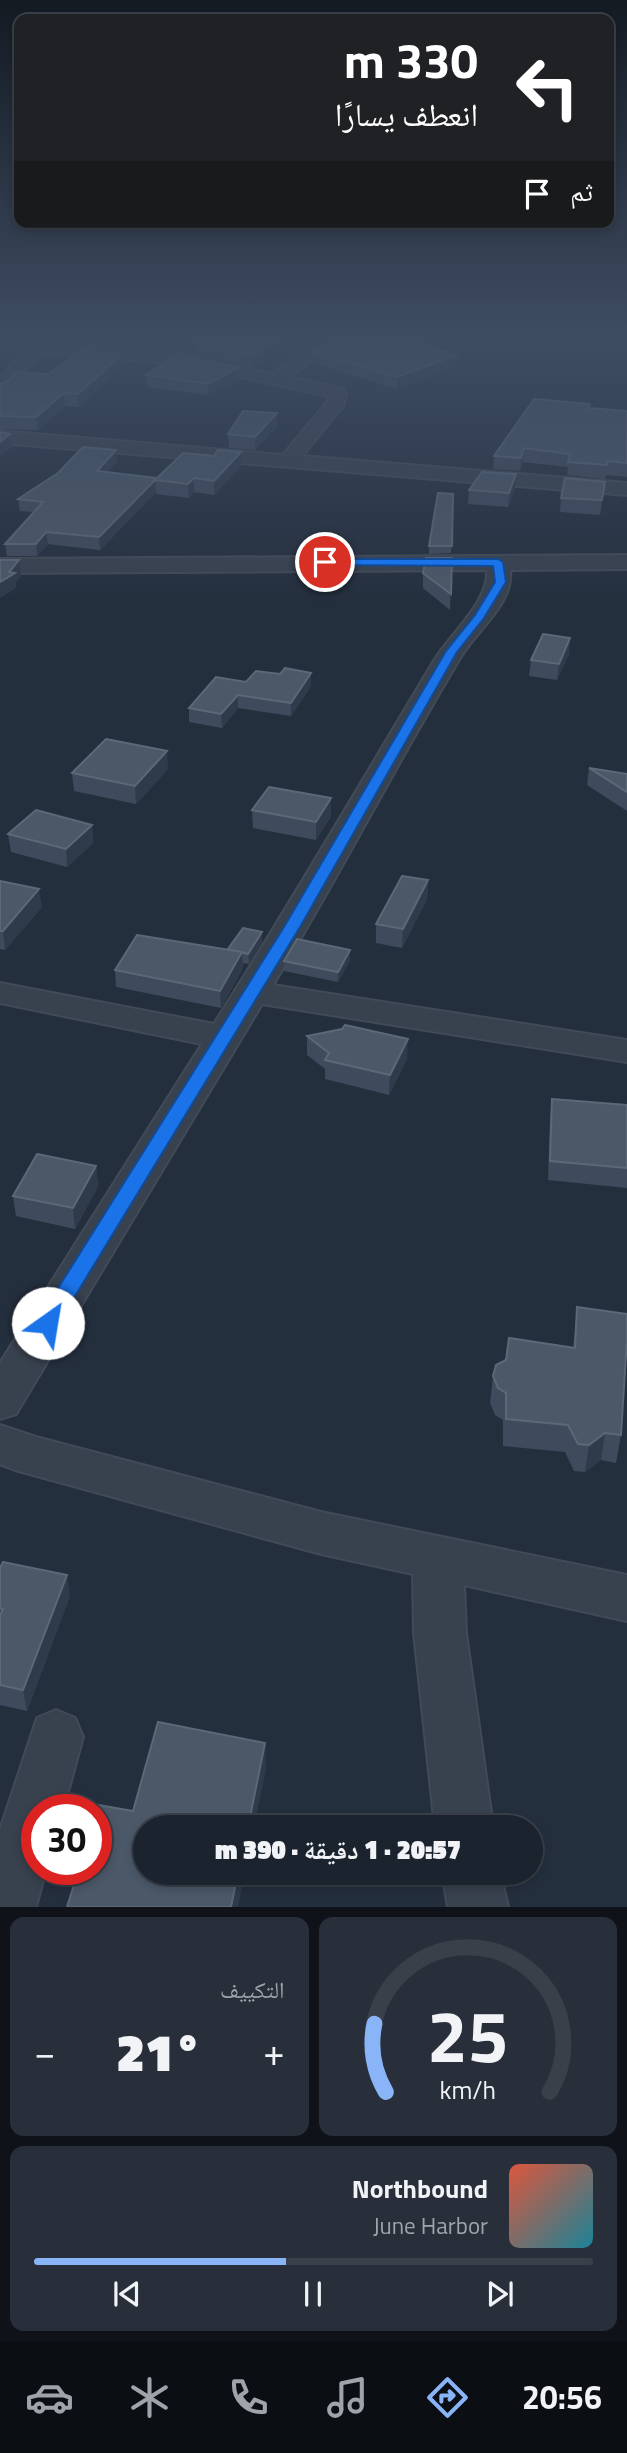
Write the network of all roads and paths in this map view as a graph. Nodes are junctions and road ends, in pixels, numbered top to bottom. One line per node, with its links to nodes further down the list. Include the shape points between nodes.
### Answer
1 (317, 425): 3 (street)
2 (0, 438): 3 (street)
3 (287, 462): 4 (street)
4 (627, 489)
5 (498, 562): 6 (street); 7 (street); 8 (street, via 500,582 493,598 452,651)
6 (627, 562)
7 (0, 566)
8 (251, 992): 10 (street); 11 (street)
9 (0, 993): 10 (street)
10 (223, 1037): 12 (street)
11 (627, 1051)
12 (0, 1401)
13 (0, 1444): 14 (street, via 321,1532)
14 (438, 1558): 15 (street); 17 (street, via 440,1633)
15 (627, 1598)
16 (56, 1737): 19 (street)
17 (463, 1815)
18 (474, 1885): 20 (street)
19 (6, 1907)
20 (478, 1907)

